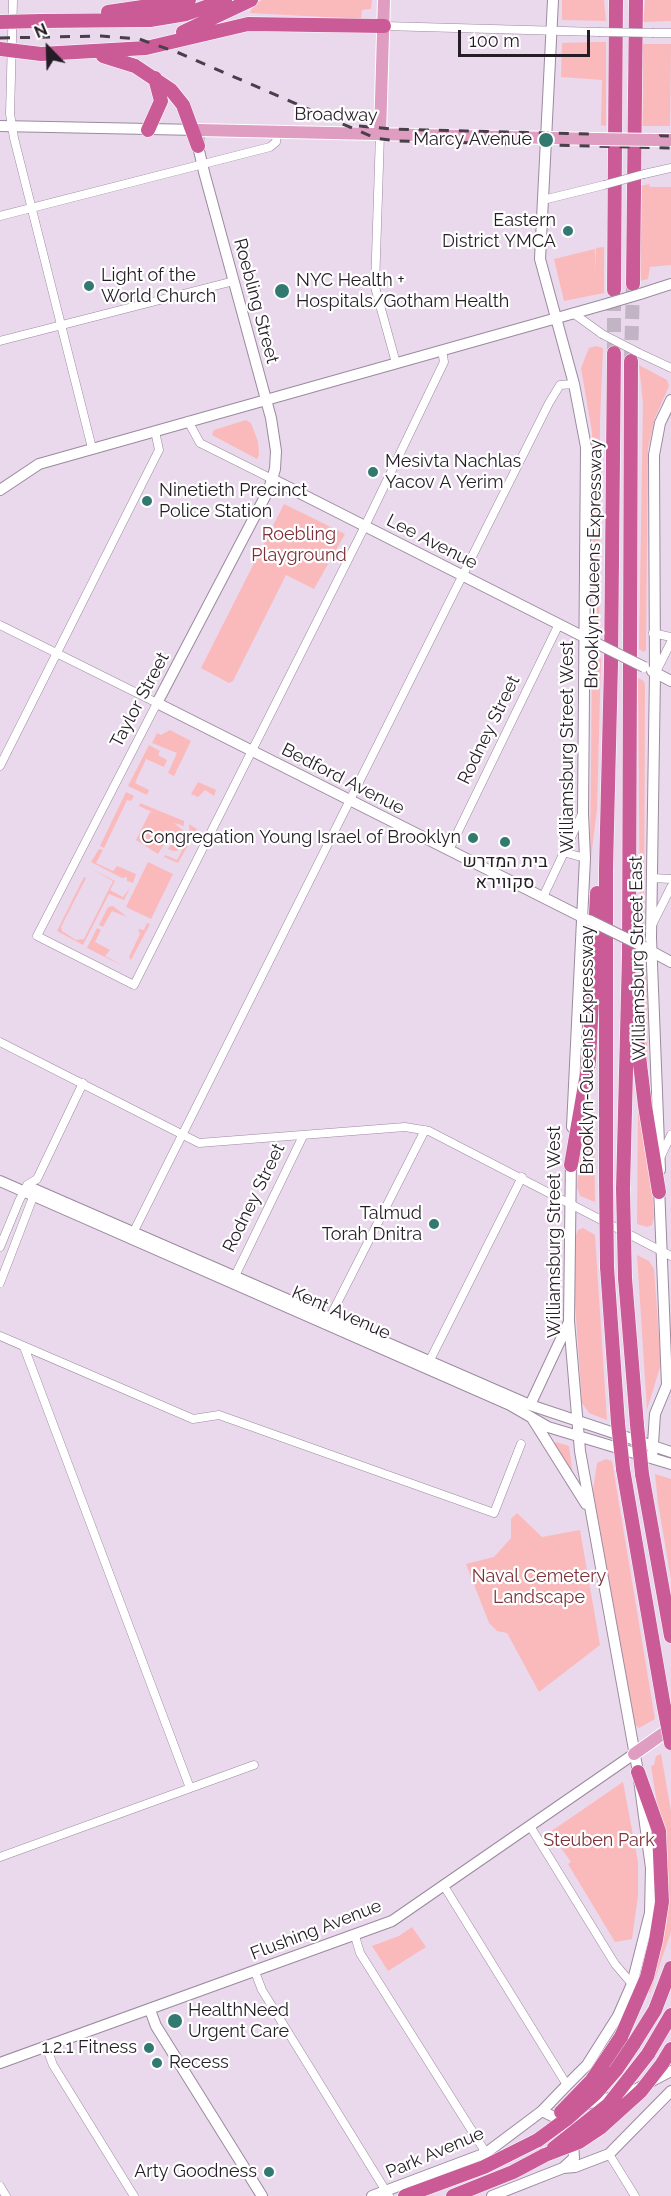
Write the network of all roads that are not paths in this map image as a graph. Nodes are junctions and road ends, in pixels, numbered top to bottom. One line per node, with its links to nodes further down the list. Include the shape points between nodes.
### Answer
1 (13, 0): 20 (street)
2 (189, 0): 9 (highway)
3 (225, 0): 11 (highway, via 186,14 150,20)
4 (251, 0): 16 (highway, via 199,26 160,38)
5 (384, 0): 12 (main road)
6 (553, 0): 13 (main road)
7 (616, 0): 36 (highway)
8 (636, 0): 35 (highway)
9 (166, 3): 11 (highway)
10 (0, 21): 11 (highway, bridge)
11 (41, 21)
12 (384, 26): 13 (street); 17 (highway, via 248,24 146,48); 24 (main road)
13 (552, 31): 14 (street, bridge); 25 (main road)
14 (671, 33)
15 (0, 48): 16 (highway, bridge)
16 (41, 50): 17 (highway)
17 (83, 53): 18 (highway, via 121,60)
18 (155, 78): 21 (highway, via 161,101); 22 (highway, via 181,101)
19 (0, 126): 20 (main road, Broadway)
20 (12, 127): 21 (main road, Broadway); 31 (street)
21 (148, 130): 22 (main road, Broadway)
22 (195, 130): 23 (main road, Broadway); 27 (highway)
23 (277, 132): 24 (main road, Broadway); 28 (street, via 272,146)
24 (380, 134): 25 (main road, Broadway); 44 (street, via 375,287)
25 (548, 138): 26 (main road, Broadway, bridge); 30 (main road)
26 (671, 140)
27 (198, 146): 28 (main road, Roebling Street)
28 (202, 165): 31 (street); 33 (main road, Roebling Street)
29 (671, 168): 30 (street, bridge)
30 (543, 200): 38 (main road, via 540,259)
31 (30, 208): 32 (street); 39 (street)
32 (0, 216)
33 (234, 281): 39 (street); 47 (main road, Roebling Street)
34 (671, 284): 35 (main road)
35 (637, 289): 37 (main road, bridge, via 603,305)
36 (614, 290)
37 (573, 313): 38 (main road); 43 (street, bridge)
38 (556, 318): 41 (main road); 46 (main road, Williamsburg Street West)
39 (61, 326): 40 (street); 51 (street)
40 (0, 341)
41 (442, 350): 44 (main road); 54 (street, via 444,362)
42 (614, 353): 73 (highway, Brooklyn-Queens Expressway)
43 (635, 357): 45 (street); 81 (highway, Brooklyn-Queens Expressway)
44 (396, 363): 47 (main road)
45 (671, 368)
46 (574, 384): 55 (street, via 561,385 549,403); 59 (main road, Williamsburg Street West, via 586,447)
47 (265, 400): 49 (main road); 52 (main road, Roebling Street, via 275,442)
48 (671, 400): 58 (main road, Williamsburg Street East, via 660,423 654,455)
49 (188, 422): 50 (main road); 52 (street, Lee Avenue, via 200,443)
50 (155, 430): 51 (main road); 62 (street, via 159,450)
51 (92, 448): 53 (main road, via 36,465)
52 (272, 479): 54 (main road, Lee Avenue); 65 (main road, Taylor Street)
53 (0, 490)
54 (365, 526): 55 (main road, Lee Avenue); 66 (street)
55 (462, 575): 56 (main road, Lee Avenue); 68 (street)
56 (559, 624): 59 (main road, Lee Avenue); 70 (street, Rodney Street)
57 (0, 625): 62 (street, Bedford Avenue)
58 (653, 633): 60 (street); 63 (main road, Williamsburg Street East)
59 (585, 637): 63 (main road, Lee Avenue, bridge); 69 (main road, Williamsburg Street West)
60 (671, 637)
61 (671, 642): 63 (street)
62 (57, 654): 65 (street, Bedford Avenue); 67 (street)
63 (655, 673): 64 (main road, Lee Avenue); 74 (main road, Williamsburg Street East)
64 (671, 681)
65 (157, 703): 66 (main road, Bedford Avenue); 66 (street, Taylor Street, via 38,936 134,985)
66 (252, 751): 68 (main road, Bedford Avenue)
67 (0, 766)
68 (349, 800): 70 (main road, Bedford Avenue); 86 (street)
69 (583, 813): 71 (street); 72 (main road, Williamsburg Street West)
70 (448, 850): 77 (main road, Bedford Avenue)
71 (563, 852): 72 (street); 77 (street)
72 (585, 858): 78 (main road, Williamsburg Street West)
73 (606, 869): 90 (highway, via 598,882 589,1062); 120 (highway, Brooklyn-Queens Expressway, bridge, via 607,1268 618,1423)
74 (652, 878): 75 (street); 79 (main road, Williamsburg Street East)
75 (671, 879)
76 (671, 887): 79 (street)
77 (543, 897): 78 (main road, Bedford Avenue)
78 (586, 918): 80 (main road, Bedford Avenue, bridge); 90 (main road, Williamsburg Street West)
79 (651, 926): 80 (main road, Williamsburg Street East)
80 (648, 949): 82 (main road, Bedford Avenue); 89 (main road, Williamsburg Street East)
81 (629, 955): 95 (highway, via 638,1057); 118 (highway, Brooklyn-Queens Expressway, bridge, via 623,1189 625,1278 642,1474)
82 (671, 962)
83 (0, 1042): 84 (street)
84 (83, 1083): 86 (street); 94 (street)
85 (425, 1130): 88 (street, via 405,1127); 92 (street); 102 (street)
86 (182, 1134): 88 (street, via 202,1143); 97 (street)
87 (671, 1135): 89 (street)
88 (303, 1136): 100 (street, Rodney Street)
89 (660, 1158): 95 (main road, Williamsburg Street East)
90 (571, 1165): 96 (main road, Williamsburg Street West)
91 (0, 1173): 94 (main road, Kent Avenue)
92 (522, 1177): 96 (street); 106 (street)
93 (0, 1181): 94 (main road, Kent Avenue)
94 (30, 1191): 97 (main road, Kent Avenue); 98 (street, via 16,1208); 101 (street, via 26,1214); 102 (main road, Kent Avenue)
95 (659, 1192): 99 (main road, Williamsburg Street East)
96 (570, 1203): 99 (street); 103 (main road, Williamsburg Street West)
97 (134, 1232): 100 (main road, Kent Avenue)
98 (2, 1244)
99 (666, 1253): 107 (main road, Williamsburg Street East)
100 (235, 1275): 102 (main road, Kent Avenue)
101 (0, 1283)
102 (328, 1321): 106 (main road, Kent Avenue)
103 (569, 1321): 108 (main road); 110 (main road, Williamsburg Street West)
104 (0, 1336): 105 (street)
105 (24, 1347): 112 (street, via 193,1419 219,1415 494,1513); 124 (street)
106 (428, 1364): 108 (main road, Kent Avenue); 109 (main road, Kent Avenue)
107 (669, 1381): 113 (main road, Williamsburg Street East, via 655,1414)
108 (530, 1405): 110 (main road, Kent Avenue)
109 (532, 1418): 111 (main road, Kent Avenue); 117 (main road)
110 (578, 1422): 111 (main road, Williamsburg Street West); 113 (main road, Kent Avenue)
111 (579, 1436): 115 (main road, Kent Avenue); 117 (main road, Williamsburg Street West)
112 (521, 1444)
113 (653, 1446): 114 (main road, Kent Avenue); 115 (main road, Williamsburg Street East)
114 (671, 1452)
115 (652, 1458): 116 (main road, Kent Avenue)
116 (671, 1464)
117 (589, 1509): 121 (main road, Williamsburg Street West)
118 (671, 1636)
119 (671, 1728): 121 (main road, Flushing Avenue)
120 (671, 1743)
121 (634, 1754): 123 (main road, Williamsburg Street West); 125 (main road, Flushing Avenue)
122 (254, 1765): 124 (street)
123 (638, 1772): 131 (main road, Williamsburg Street West, via 652,1883 650,1913); 141 (highway, bridge, via 659,1831 662,1865 662,1902 647,1977 621,2037 592,2080)
124 (190, 1788): 126 (street)
125 (530, 1826): 127 (main road, Flushing Avenue); 131 (street, via 615,1964)
126 (0, 1857)
127 (444, 1886): 128 (main road, Flushing Avenue, via 392,1922); 138 (street)
128 (355, 1936): 130 (main road, Flushing Avenue); 142 (street, via 360,1953)
129 (671, 1968): 141 (highway, bridge, via 655,2010 616,2070 596,2093)
130 (255, 1972): 132 (main road, Flushing Avenue); 148 (street, via 262,1990)
131 (632, 1984): 138 (main road, Williamsburg Street West, via 603,2042)
132 (148, 2006): 134 (main road, Flushing Avenue); 151 (main road, via 156,2026)
133 (671, 2015): 144 (highway, bridge, via 648,2054 608,2105)
134 (46, 2046): 136 (main road, Flushing Avenue); 150 (street, via 53,2065)
135 (671, 2049): 137 (highway)
136 (0, 2063)
137 (666, 2067): 140 (main road, Park Avenue, via 649,2085 609,2099); 144 (highway, bridge, via 600,2128 579,2142)
138 (567, 2085): 140 (main road, Williamsburg Street West)
139 (671, 2091): 143 (main road)
140 (542, 2111): 142 (main road, Park Avenue); 145 (main road, via 558,2119 573,2143 574,2158)
141 (538, 2140): 153 (highway, via 483,2167)
142 (486, 2153): 148 (main road, Park Avenue)
143 (609, 2154): 145 (main road); 156 (street)
144 (545, 2155): 154 (highway)
145 (563, 2168): 147 (main road)
146 (0, 2186): 149 (street)
147 (511, 2193): 155 (main road)
148 (388, 2194): 152 (main road, Park Avenue)
149 (6, 2196)
150 (134, 2196)
151 (262, 2196)
152 (372, 2196)
153 (405, 2196)
154 (453, 2196)
155 (492, 2196)
156 (635, 2196)

